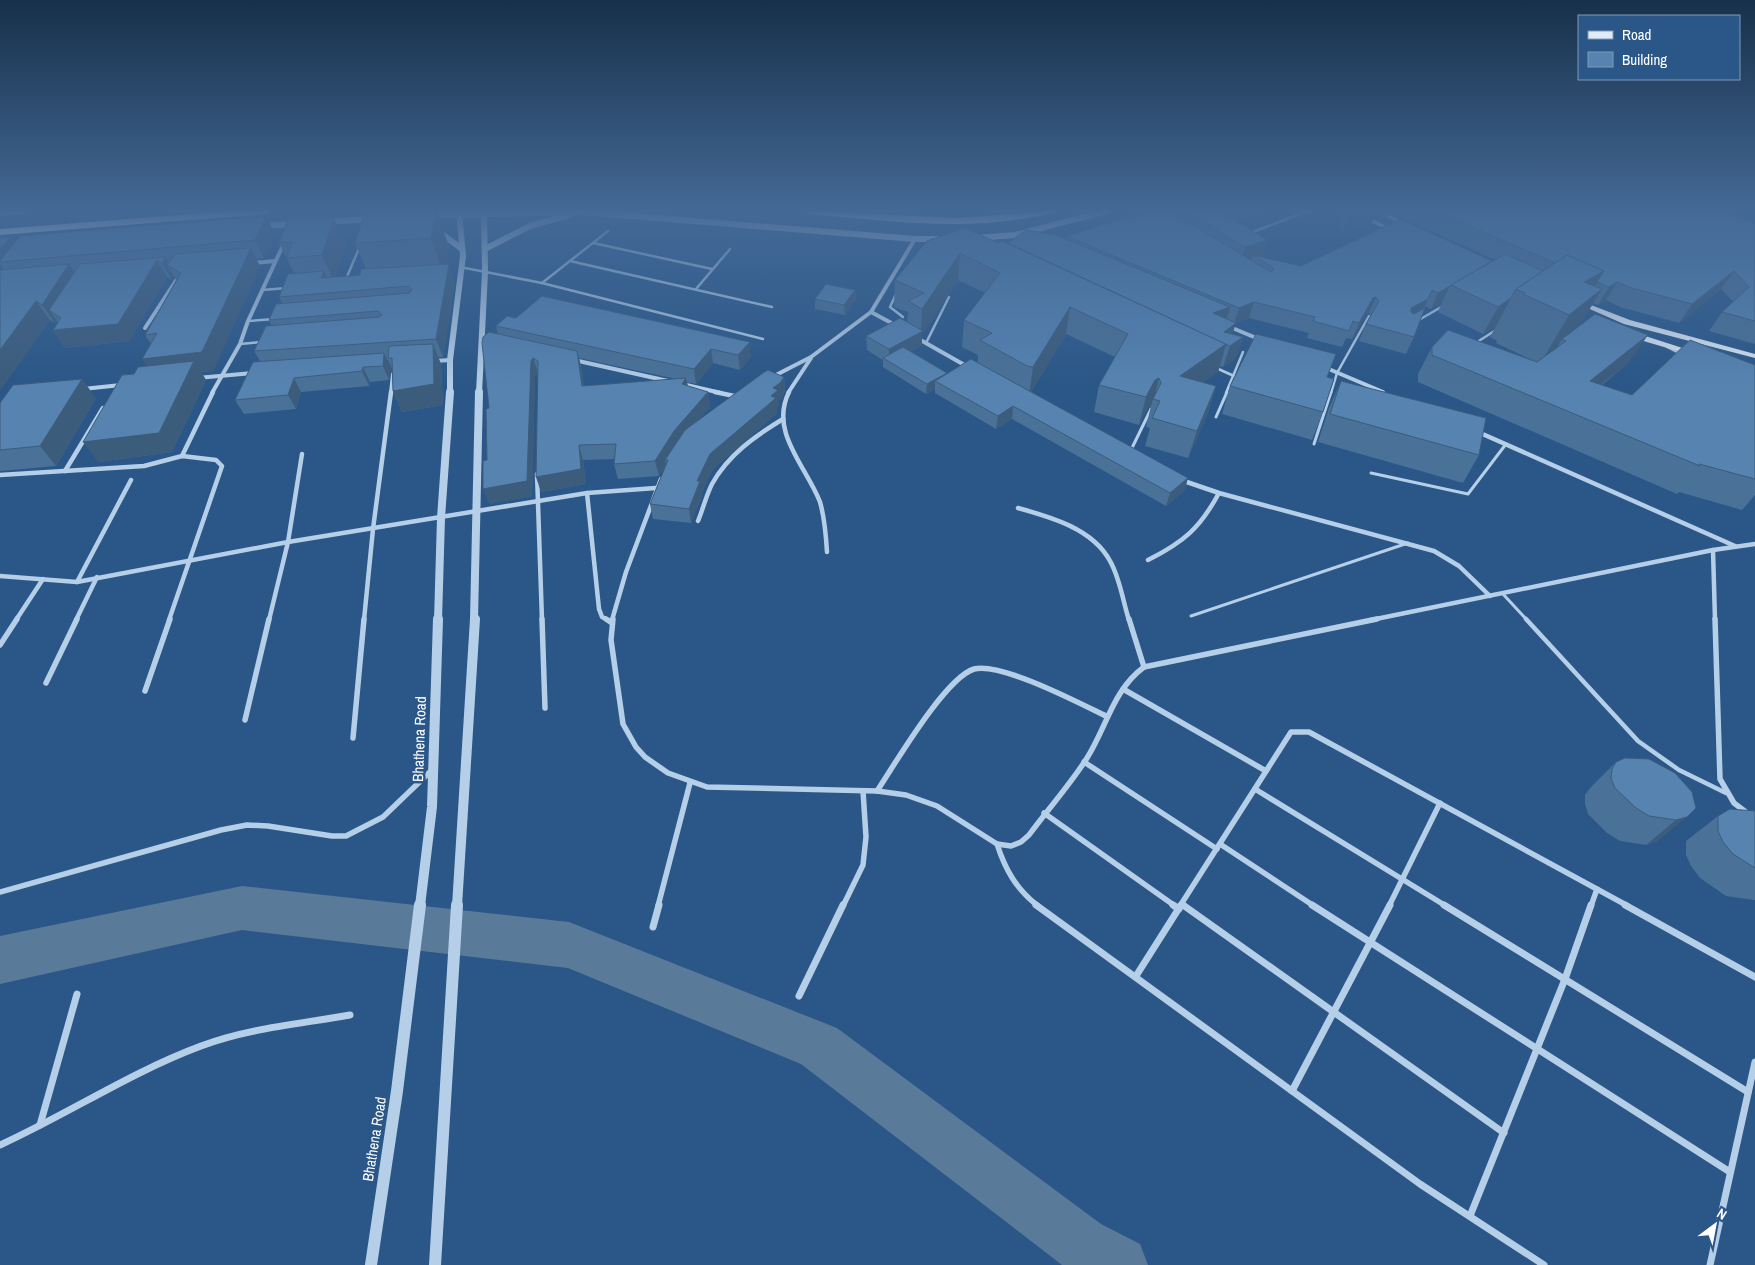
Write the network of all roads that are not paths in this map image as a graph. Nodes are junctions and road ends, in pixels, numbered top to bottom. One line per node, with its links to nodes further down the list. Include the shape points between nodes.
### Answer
1 (182, 270): 29 (street)
2 (271, 270): 16 (street)
3 (350, 270): 12 (lane)
4 (460, 270): 48 (street, Bhathena Road)
5 (475, 270): 10 (lane)
6 (559, 270): 11 (lane)
7 (611, 270): 15 (lane)
8 (712, 270): 15 (lane)
9 (896, 270): 21 (street)
10 (485, 272): 11 (lane); 34 (street)
11 (542, 283): 33 (lane)
12 (343, 285)
13 (289, 288): 16 (lane)
14 (900, 288): 23 (lane, via 890,306)
15 (696, 289): 20 (lane)
16 (262, 290): 25 (street)
17 (950, 297): 38 (lane)
18 (1569, 298): 45 (main road, via 1626,322)
19 (1446, 304): 27 (lane)
20 (772, 307)
21 (871, 312): 30 (street); 46 (street)
22 (1369, 316): 55 (lane)
23 (903, 317)
24 (278, 319): 25 (lane)
25 (248, 321): 39 (street)
26 (1221, 323): 37 (street)
27 (1414, 323)
28 (1502, 325): 41 (lane)
29 (145, 328)
30 (902, 330)
31 (1625, 332): 40 (main road)
32 (910, 334): 38 (street)
33 (763, 339)
34 (481, 340): 36 (street); 91 (street)
35 (269, 342): 39 (lane)
36 (490, 342)
37 (1266, 342)
38 (926, 343): 53 (street)
39 (240, 344): 56 (street)
40 (1660, 344): 43 (main road); 44 (lane)
41 (1470, 347)
42 (1243, 352): 57 (lane)
43 (1698, 354)
44 (1686, 356)
45 (1755, 356)
46 (811, 357): 59 (street); 71 (street, via 789,391)
47 (567, 359): 66 (street)
48 (450, 360): 49 (street); 92 (street, Bhathena Road)
49 (431, 361)
50 (395, 363): 94 (street)
51 (1207, 363): 57 (lane)
52 (1319, 365): 55 (street)
53 (976, 371)
54 (260, 373): 56 (street)
55 (1337, 373): 65 (street); 73 (lane)
56 (221, 376): 58 (street); 76 (street)
57 (1234, 376): 70 (lane)
58 (193, 378)
59 (767, 380)
60 (126, 385): 61 (street)
61 (116, 386): 62 (street); 64 (street)
62 (80, 390)
63 (746, 393): 66 (street)
64 (111, 394)
65 (1386, 394)
66 (740, 397): 67 (street)
67 (732, 402)
68 (106, 403): 80 (street)
69 (1151, 409): 77 (lane)
70 (1216, 417)
71 (783, 419): 93 (street, via 734,454 712,484); 100 (street, via 783,430 806,471 823,513)
72 (1471, 430): 74 (street)
73 (1314, 444)
74 (1506, 444): 81 (lane, via 1468,494); 98 (street)
75 (302, 454): 95 (street)
76 (182, 456): 80 (street, via 144,466); 101 (street, via 216,460 222,466)
77 (1127, 456): 78 (street)
78 (1134, 459)
79 (537, 464): 89 (street)
80 (66, 471): 83 (street)
81 (1371, 473)
82 (664, 474): 86 (street)
83 (0, 475)
84 (1173, 478): 88 (street)
85 (132, 480): 106 (street)
86 (656, 488): 87 (street); 110 (street)
87 (587, 493): 89 (street); 110 (street, via 599,609 602,617)
88 (1219, 493): 96 (street); 102 (street, via 1196,531 1178,546)
89 (537, 502): 91 (street); 116 (street)
90 (1018, 508): 112 (street, via 1056,520 1106,552 1112,562)
91 (476, 513): 92 (street); 158 (street, via 476,595)
92 (441, 518): 94 (street); 121 (street, Bhathena Road)
93 (698, 520)
94 (372, 530): 95 (street); 119 (street)
95 (288, 542): 101 (street); 118 (street)
96 (1408, 544): 108 (street, via 1434,551 1460,566); 109 (lane)
97 (1755, 544): 98 (street)
98 (1736, 546): 99 (street)
99 (1713, 550): 107 (street); 127 (street, via 1720,780)
100 (827, 552)
101 (191, 560): 104 (street); 115 (street)
102 (1148, 560)
103 (0, 576): 105 (street)
104 (97, 577): 106 (street); 113 (street)
105 (43, 579): 106 (street); 111 (street)
106 (77, 582)
107 (1502, 593): 108 (street); 127 (lane, via 1660,760 1692,779)
108 (1490, 596): 112 (street)
109 (1191, 616)
110 (612, 623): 123 (street, via 623,724 633,743 653,764)
111 (0, 645)
112 (1144, 667): 114 (street, via 1133,673)
113 (46, 683)
114 (1123, 689): 117 (street); 122 (street)
115 (145, 691)
116 (545, 708)
117 (1106, 716): 120 (street); 126 (street, via 1005,672 976,669 958,679 944,693)
118 (245, 720)
119 (353, 738)
120 (1084, 762): 130 (street); 133 (street)
121 (435, 766): 129 (street, Bhathena Road); 136 (street, via 376,823 346,836 247,825)
122 (1266, 772): 124 (street); 128 (street, via 1292,732 1309,732)
123 (690, 783): 125 (street, via 707,787); 138 (street)
124 (1255, 789): 133 (street); 134 (street)
125 (863, 791): 126 (street); 144 (street, via 866,837 863,865)
126 (876, 791): 132 (street, via 906,795 937,806)
127 (1726, 793): 131 (street, via 1740,811)
128 (1440, 803): 134 (street); 135 (street)
129 (432, 807): 157 (street, Bhathena Road, via 397,1090)
130 (1044, 813): 132 (street, via 1021,842 1011,846); 137 (street)
131 (1755, 819)
132 (997, 844): 140 (street, via 1007,874 1022,894)
133 (1218, 847): 137 (street); 139 (street)
134 (1403, 880): 139 (street); 142 (street)
135 (1597, 889): 141 (street); 142 (street)
136 (0, 892)
137 (1180, 907): 140 (street); 145 (street)
138 (653, 927)
139 (1370, 943): 145 (street); 147 (street)
140 (1136, 976): 150 (street)
141 (1755, 977)
142 (1565, 979): 147 (street); 151 (street)
143 (77, 994): 152 (street)
144 (800, 996)
145 (1334, 1012): 150 (street); 153 (street)
146 (350, 1015): 152 (street, via 202,1045)
147 (1537, 1050): 153 (street); 155 (street)
148 (1755, 1062): 149 (street)
149 (1754, 1076): 151 (street)
150 (1292, 1091): 156 (street, via 1420,1184)
151 (1748, 1092): 155 (street)
152 (40, 1125): 154 (street)
153 (1504, 1133): 156 (street)
154 (0, 1144)
155 (1730, 1172): 160 (street)
156 (1470, 1216): 159 (street)
157 (371, 1265)
158 (434, 1265)
159 (1544, 1265)
160 (1710, 1265)

